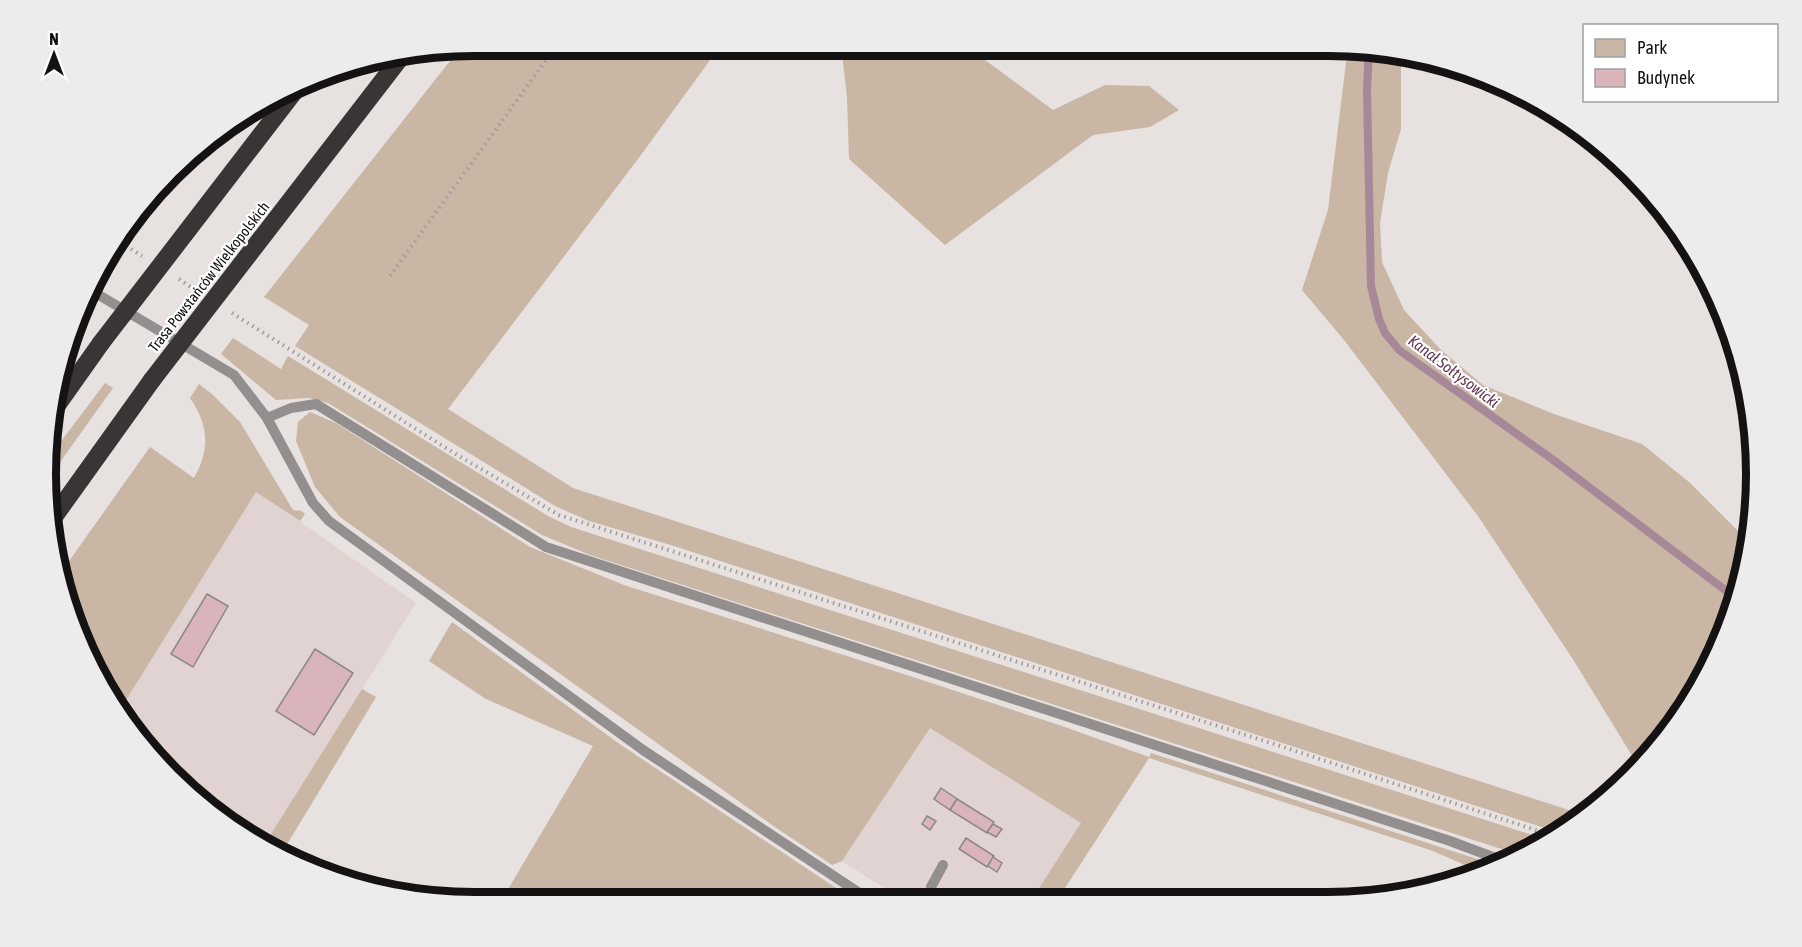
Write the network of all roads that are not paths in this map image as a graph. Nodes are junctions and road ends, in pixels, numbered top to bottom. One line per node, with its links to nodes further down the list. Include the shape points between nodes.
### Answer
1 (395, 63): 6 (highway, Trasa Powstańców Wielkopolskich, bridge, via 152,380)
2 (288, 99): 4 (highway, bridge)
3 (97, 294): 5 (lane, via 234,375)
4 (63, 396)
5 (267, 418): 7 (lane, via 291,408 316,404 546,547); 10 (lane, via 313,503 329,521 643,750)
6 (57, 513)
7 (1494, 857)
8 (943, 865): 9 (lane)
9 (931, 887)
10 (858, 892)

